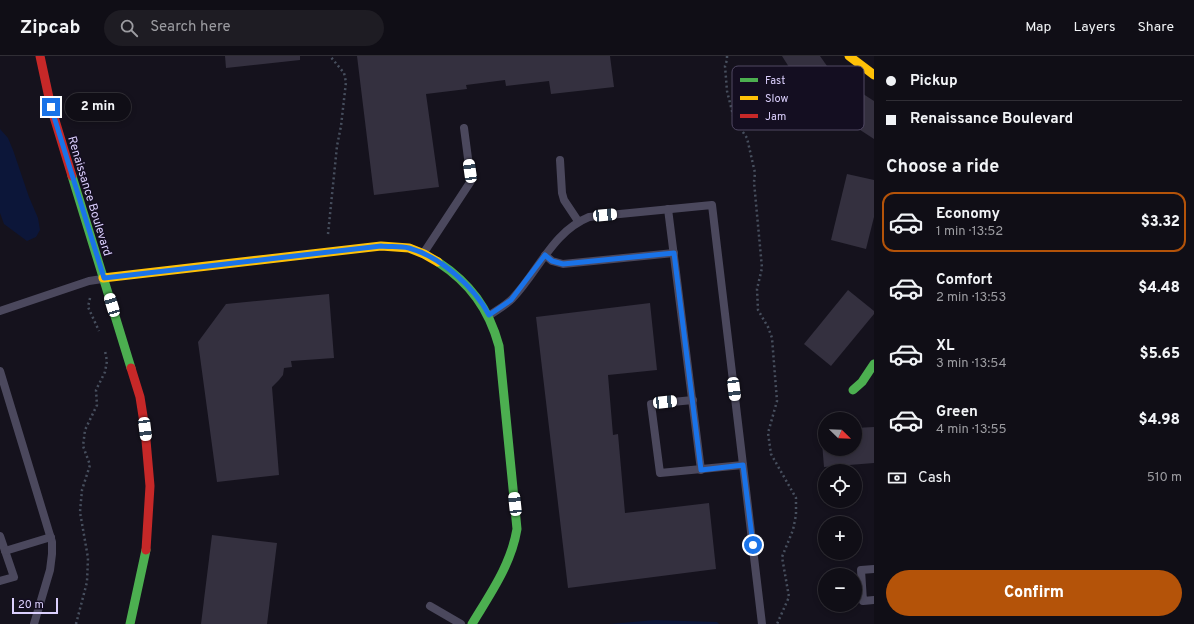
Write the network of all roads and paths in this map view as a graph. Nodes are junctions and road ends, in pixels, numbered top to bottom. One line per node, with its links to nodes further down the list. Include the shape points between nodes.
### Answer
1 (40, 56): 18 (street, Renaissance Boulevard, via 51,107)
2 (330, 56): 14 (path, via 344,73 346,82)
3 (727, 56): 8 (path, via 725,66)
4 (849, 56): 5 (street)
5 (862, 66)
6 (864, 67): 7 (street)
7 (874, 75)
8 (732, 111)
9 (464, 128): 16 (lane, via 471,181)
10 (742, 130): 42 (path, via 747,138 755,173 762,268 757,289 758,310 772,338 777,401 768,433 771,454 796,498 793,530 782,557 789,597)
11 (560, 160): 13 (lane, via 564,200)
12 (668, 209): 13 (lane, via 589,217); 15 (lane); 27 (lane, via 712,205)
13 (578, 221): 17 (lane, via 562,234)
14 (325, 252): 16 (street, via 381,246 409,248); 18 (street)
15 (674, 253): 17 (lane, via 563,264 552,261); 26 (lane)
16 (423, 254): 20 (street, via 436,260 468,285)
17 (545, 255): 20 (lane, via 511,300)
18 (104, 278): 19 (lane); 21 (path, via 90,299 88,308); 38 (street, Renaissance Boulevard, via 140,397 149,459 147,547)
19 (0, 311)
20 (489, 315): 40 (street, via 499,346 517,533 507,564)
21 (100, 336)
22 (105, 349): 37 (path, via 105,372 96,390 97,405 85,430 83,446 90,465 82,490 80,512 88,558 87,582)
23 (874, 364): 25 (street)
24 (0, 371): 30 (lane)
25 (853, 390)
26 (692, 400): 28 (lane); 28 (lane, via 651,404 660,473)
27 (743, 465): 28 (lane); 41 (lane)
28 (701, 470)
29 (0, 536): 31 (lane)
30 (51, 537): 31 (lane); 36 (lane, via 50,570)
31 (5, 551): 33 (lane, via 14,577)
32 (874, 569): 34 (lane, via 861,570 863,600)
33 (0, 581)
34 (874, 600)
35 (430, 606): 39 (lane)
36 (34, 624)
37 (76, 624)
38 (130, 624)
39 (461, 624)
40 (472, 624)
41 (762, 624)
42 (777, 624)

